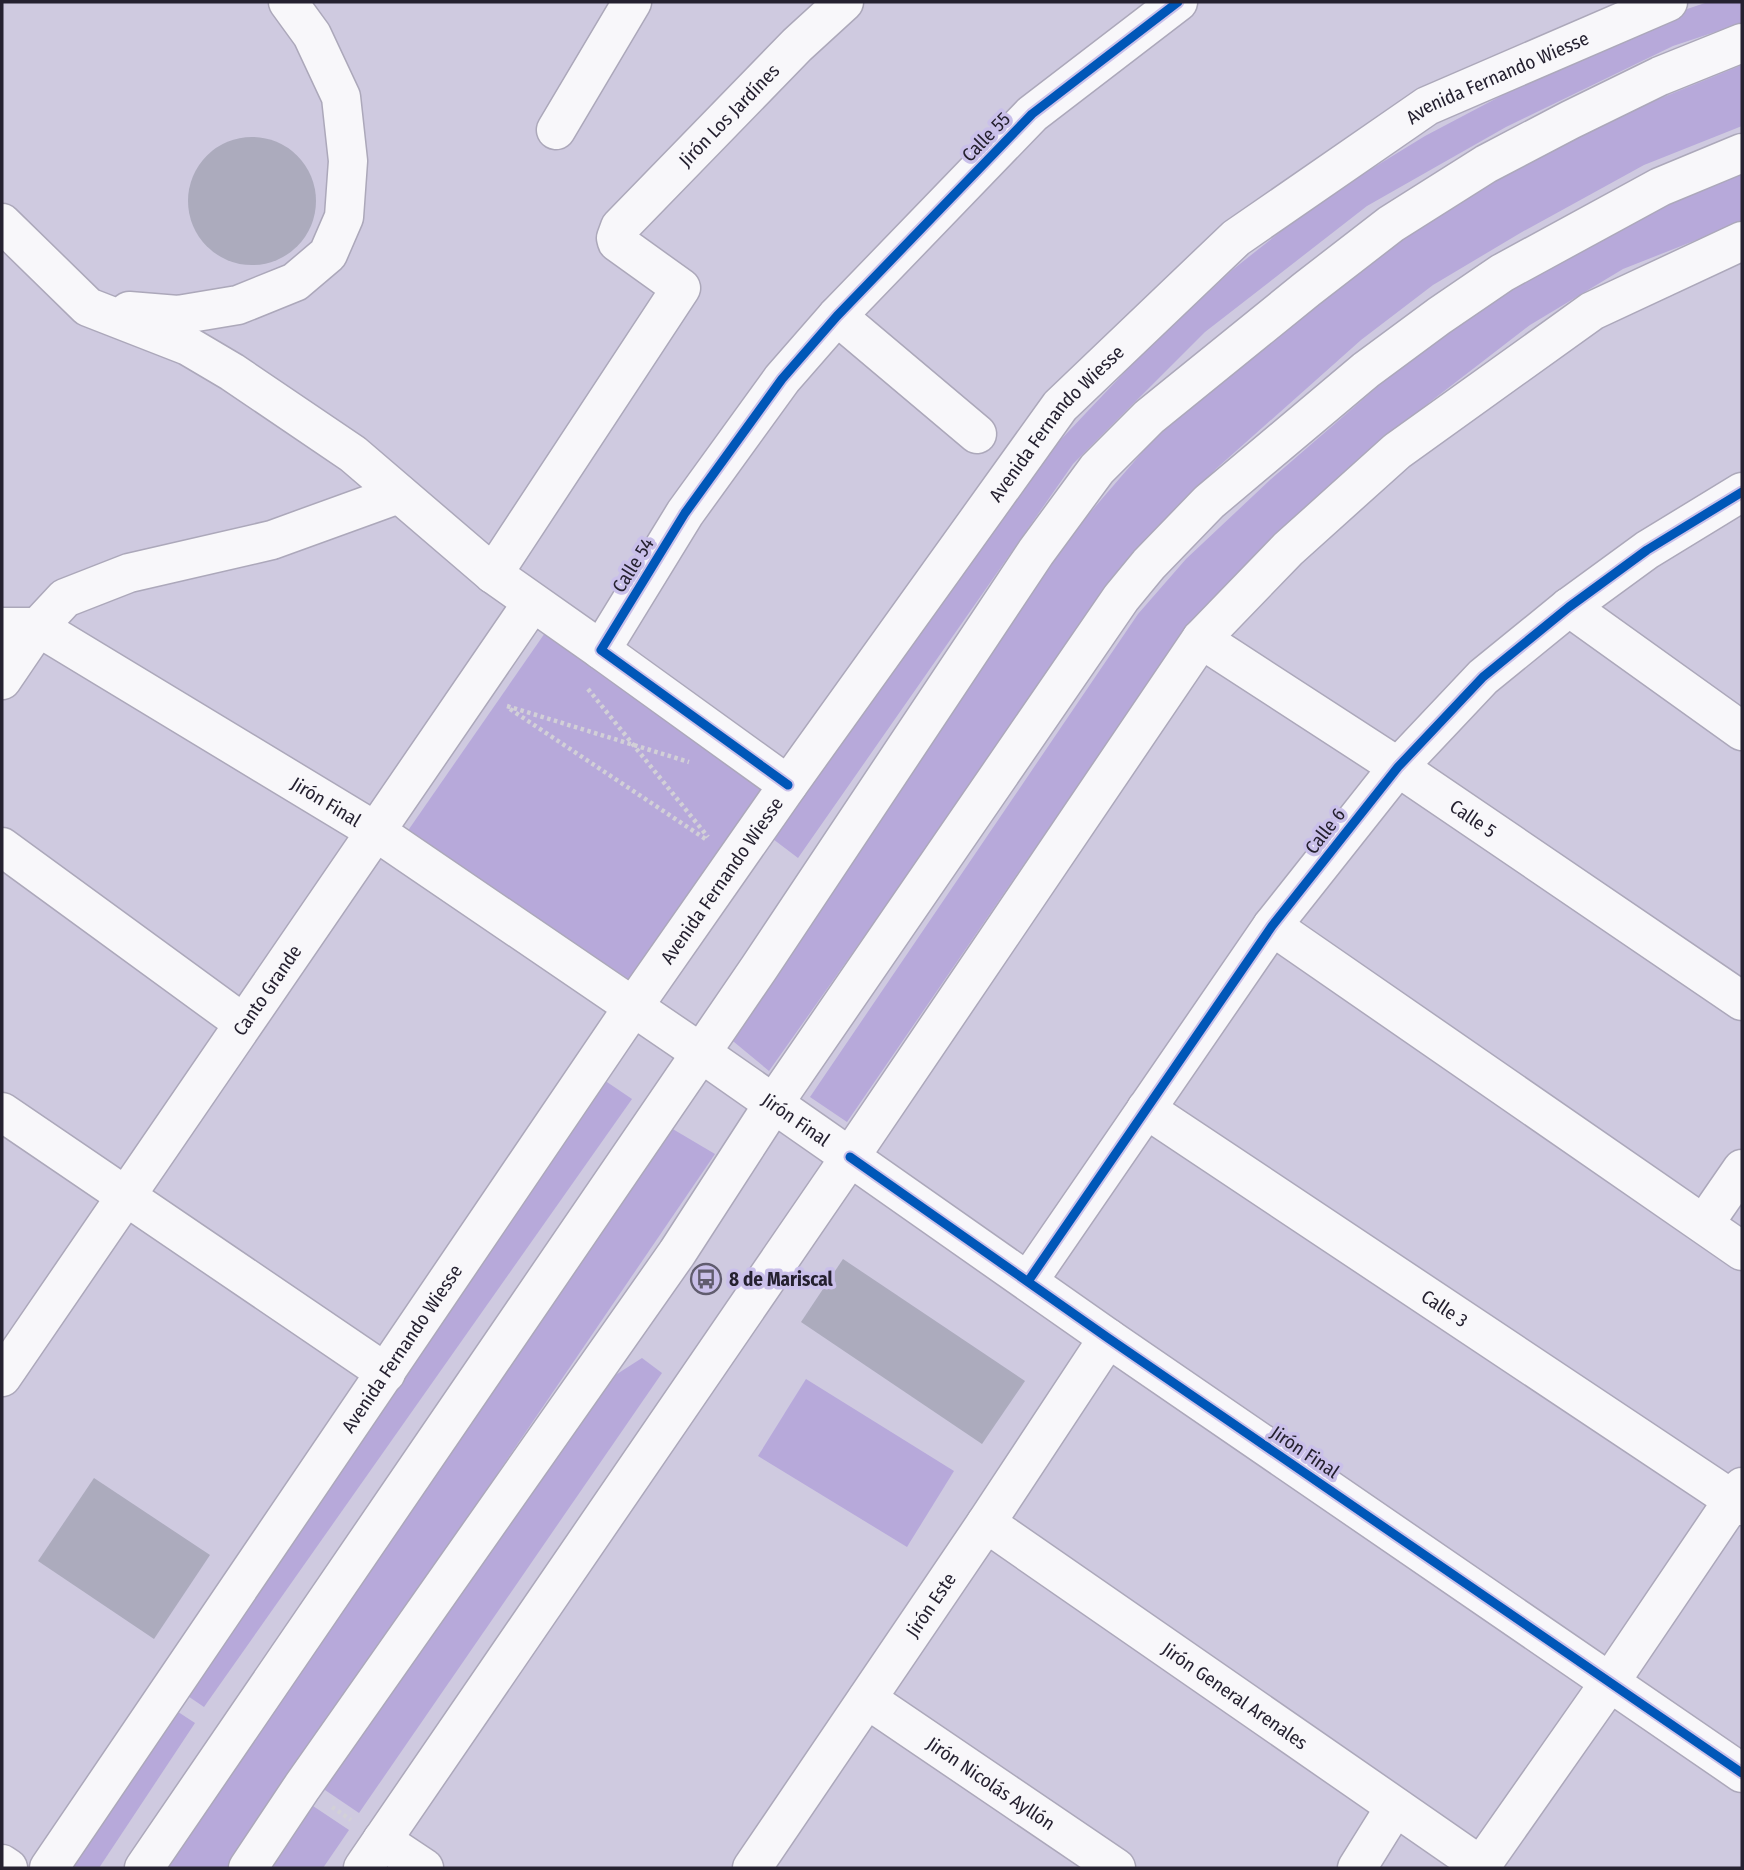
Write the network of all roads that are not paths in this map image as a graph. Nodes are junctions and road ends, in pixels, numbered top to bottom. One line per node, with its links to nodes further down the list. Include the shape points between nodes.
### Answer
1 (288, 2): 11 (street, via 312,35 341,97 348,161 344,217 328,254 295,282 238,306 178,315)
2 (632, 2): 7 (street)
3 (844, 2): 16 (street, Jirón Los Jardínes, via 620,227 617,242 681,288)
4 (1178, 2): 12 (street, Calle 55, via 1032,114)
5 (1668, 2): 25 (street, Avenida Fernando Wiesse, via 1427,106 1236,238 1060,406)
6 (1742, 43): 32 (street, via 1660,76 1486,164 1391,224 1149,417 1097,469 1036,552)
7 (556, 130)
8 (1742, 153): 33 (street, via 1660,187 1502,273 1366,370 1209,502 1121,598)
9 (2, 223): 11 (street)
10 (1742, 241): 20 (street, via 1592,311 1408,443 1288,549)
11 (88, 307): 15 (street, via 188,346 232,372 353,454)
12 (837, 316): 13 (street); 21 (street, Calle 54, via 782,379 685,513)
13 (977, 434)
14 (1742, 492): 18 (street, Calle 6, via 1647,550)
15 (399, 494): 16 (street); 19 (street, via 272,540 129,573 65,598)
16 (493, 574): 17 (street)
17 (532, 603): 21 (street); 26 (street, Canto Grande)
18 (1569, 607): 23 (street); 24 (street, Calle 6, via 1483,677)
19 (20, 627): 22 (street); 26 (street, Jirón Final)
20 (1201, 639): 24 (street, Calle 5); 36 (street)
21 (601, 650): 25 (street)
22 (2, 680)
23 (1742, 731)
24 (1398, 767): 28 (street, Calle 6); 29 (street, Calle 5)
25 (788, 785): 30 (street, Avenida Fernando Wiesse)
26 (375, 831): 30 (street, Jirón Final); 31 (street, Canto Grande)
27 (2, 846): 31 (street)
28 (1272, 926): 34 (street, Calle 6); 39 (street)
29 (1742, 1001)
30 (633, 1007): 32 (street, Jirón Final); 44 (street, Avenida Fernando Wiesse)
31 (243, 1023): 38 (street, Canto Grande)
32 (701, 1054): 33 (street, Jirón Final); 56 (street)
33 (774, 1103): 36 (street, Jirón Final); 57 (street, via 677,1253)
34 (1146, 1109): 41 (street, Calle 6); 45 (street, Calle 3)
35 (2, 1112): 38 (street)
36 (850, 1157): 41 (street, Jirón Final); 51 (street)
37 (1742, 1169): 39 (street)
38 (126, 1195): 43 (street, Canto Grande); 44 (street)
39 (1704, 1224): 40 (street)
40 (1742, 1251)
41 (1029, 1280): 42 (street, Jirón Final)
42 (1108, 1338): 46 (street, Jirón Este); 47 (street, Jirón Final)
43 (6, 1363)
44 (386, 1373): 55 (street, Avenida Fernando Wiesse)
45 (1739, 1498): 47 (street)
46 (986, 1523): 48 (street, Jirón Este); 50 (street, Jirón General Arenales)
47 (1611, 1682): 49 (street, Jirón Final); 53 (street)
48 (867, 1699): 59 (street, Jirón Este); 60 (street, Jirón Nicolás Ayllón)
49 (1742, 1773)
50 (1395, 1807): 53 (street, Jirón General Arenales); 61 (street)
51 (373, 1854): 58 (street)
52 (2, 1864): 54 (street)
53 (1483, 1867)
54 (8, 1868)
55 (49, 1868)
56 (144, 1868)
57 (248, 1868)
58 (424, 1868)
59 (752, 1868)
60 (1116, 1868)
61 (1357, 1868)

